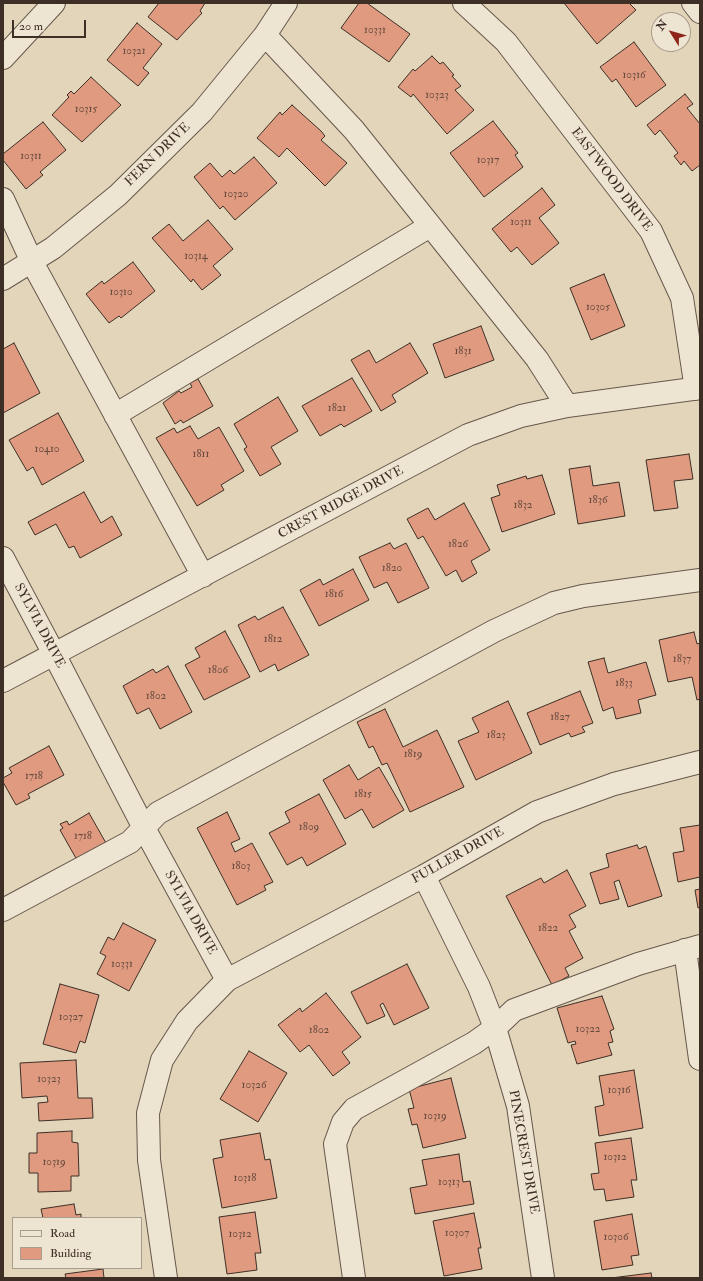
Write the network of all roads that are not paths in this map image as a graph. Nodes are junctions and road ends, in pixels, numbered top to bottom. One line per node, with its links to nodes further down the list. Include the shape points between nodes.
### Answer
1 (54, 3): 7 (street)
2 (286, 3): 6 (street, FERN DRIVE)
3 (464, 3): 12 (street, EASTWOOD DRIVE, via 506,42 651,231 682,298)
4 (693, 3): 5 (street)
5 (700, 12)
6 (265, 35): 9 (street, via 354,130); 10 (street, FERN DRIVE, via 202,112 135,179 53,248)
7 (3, 58)
8 (3, 199): 10 (street)
9 (430, 226): 13 (street, via 537,359); 14 (street)
10 (32, 262): 11 (street, FERN DRIVE); 14 (street)
11 (3, 279)
12 (698, 388): 13 (street, CREST RIDGE DRIVE)
13 (567, 406): 16 (street, CREST RIDGE DRIVE, via 521,416 468,435)
14 (114, 415): 16 (street)
15 (3, 558): 18 (street, SYLVIA DRIVE)
16 (203, 576): 18 (street, CREST RIDGE DRIVE)
17 (700, 580): 21 (street, via 583,596 554,603 494,631 158,812)
18 (54, 654): 19 (street, CREST RIDGE DRIVE); 21 (street, SYLVIA DRIVE)
19 (3, 681)
20 (700, 762): 22 (street, FULLER DRIVE, via 614,784 537,812)
21 (144, 828): 23 (street, via 130,842); 25 (street, SYLVIA DRIVE)
22 (424, 876): 25 (street, FULLER DRIVE); 26 (street, PINECREST DRIVE, via 479,987)
23 (3, 910)
24 (692, 948): 26 (street, via 638,964 514,1010); 27 (street)
25 (227, 980): 28 (street, via 187,1021 162,1060 148,1113 149,1160)
26 (495, 1028): 29 (street, via 474,1043 354,1109 343,1122 335,1144); 30 (street, PINECREST DRIVE, via 518,1106)
27 (700, 1058)
28 (166, 1278)
29 (354, 1278)
30 (543, 1278)

